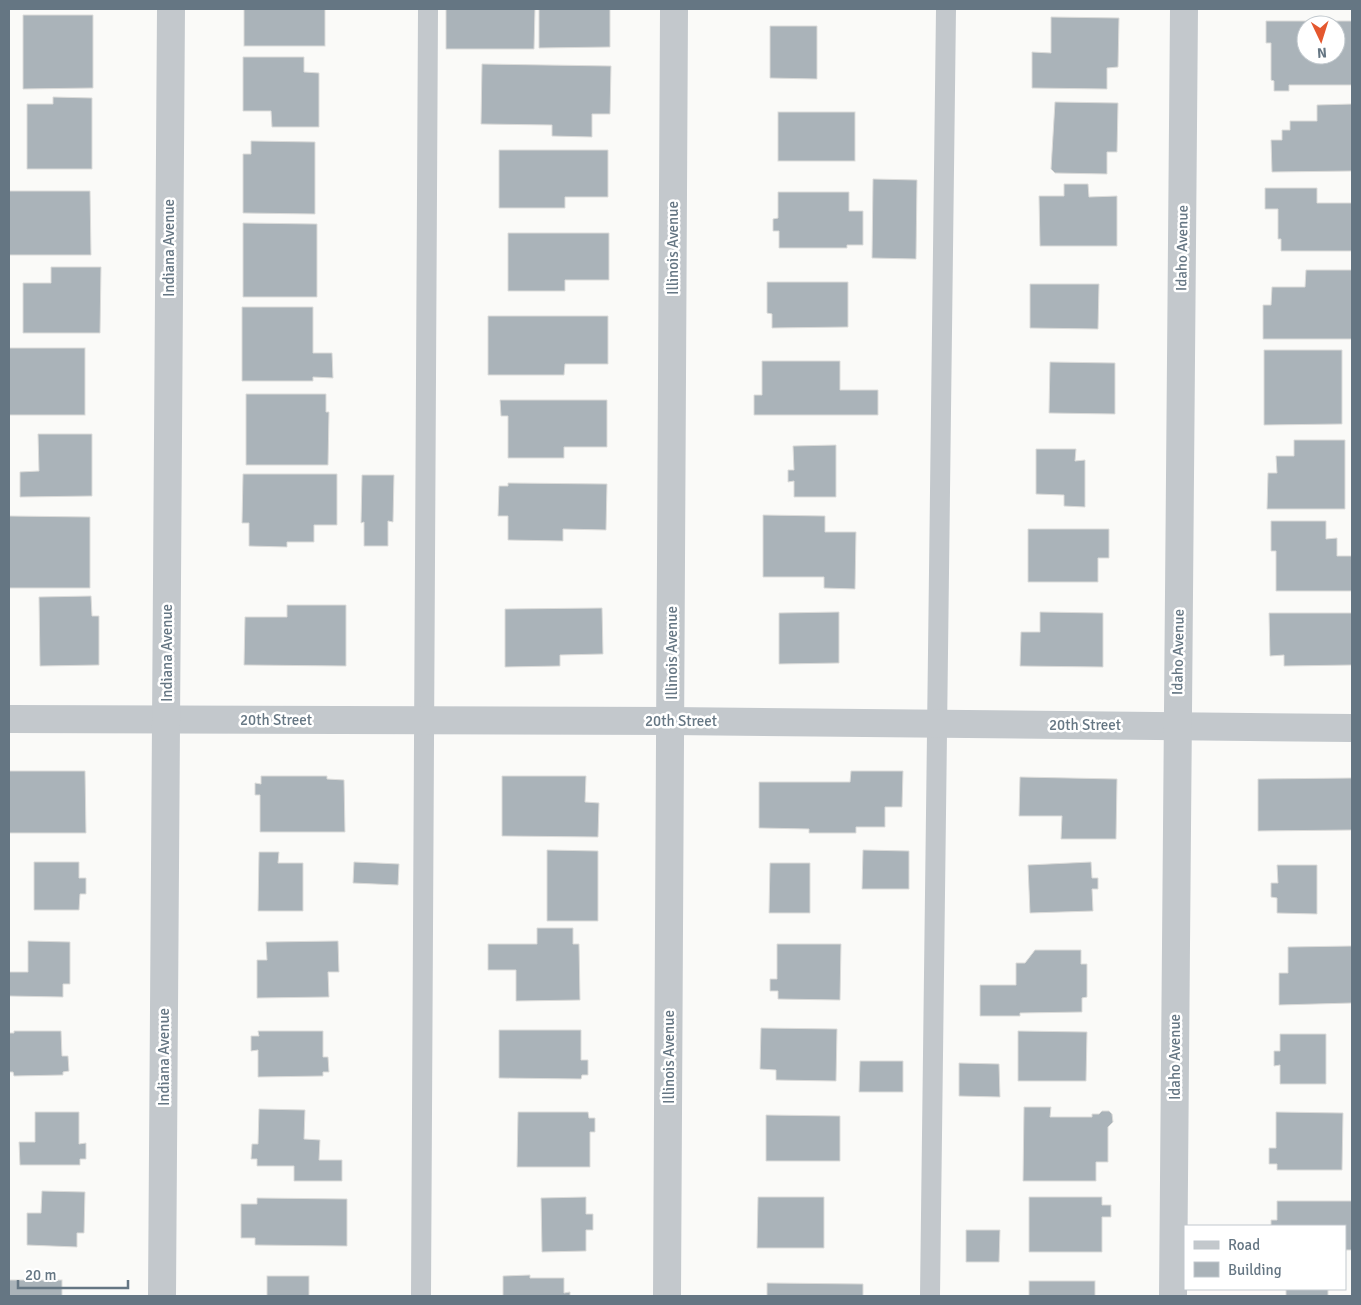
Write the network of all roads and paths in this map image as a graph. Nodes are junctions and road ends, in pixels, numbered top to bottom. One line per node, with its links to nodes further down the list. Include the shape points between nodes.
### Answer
1 (171, 9): 7 (street, Indiana Avenue)
2 (428, 9): 8 (lane)
3 (674, 9): 9 (street, Illinois Avenue)
4 (946, 9): 10 (lane)
5 (1184, 9): 11 (street, Idaho Avenue)
6 (9, 719): 7 (street, 20th Street)
7 (166, 720): 8 (street, 20th Street); 13 (street, Indiana Avenue)
8 (425, 720): 9 (street, 20th Street); 14 (lane)
9 (671, 721): 10 (street, 20th Street); 15 (street, Illinois Avenue)
10 (936, 724): 11 (street, 20th Street); 16 (lane)
11 (1177, 726): 12 (street, 20th Street); 17 (street, Idaho Avenue)
12 (1352, 728)
13 (162, 1296)
14 (421, 1296)
15 (667, 1296)
16 (930, 1296)
17 (1173, 1296)

